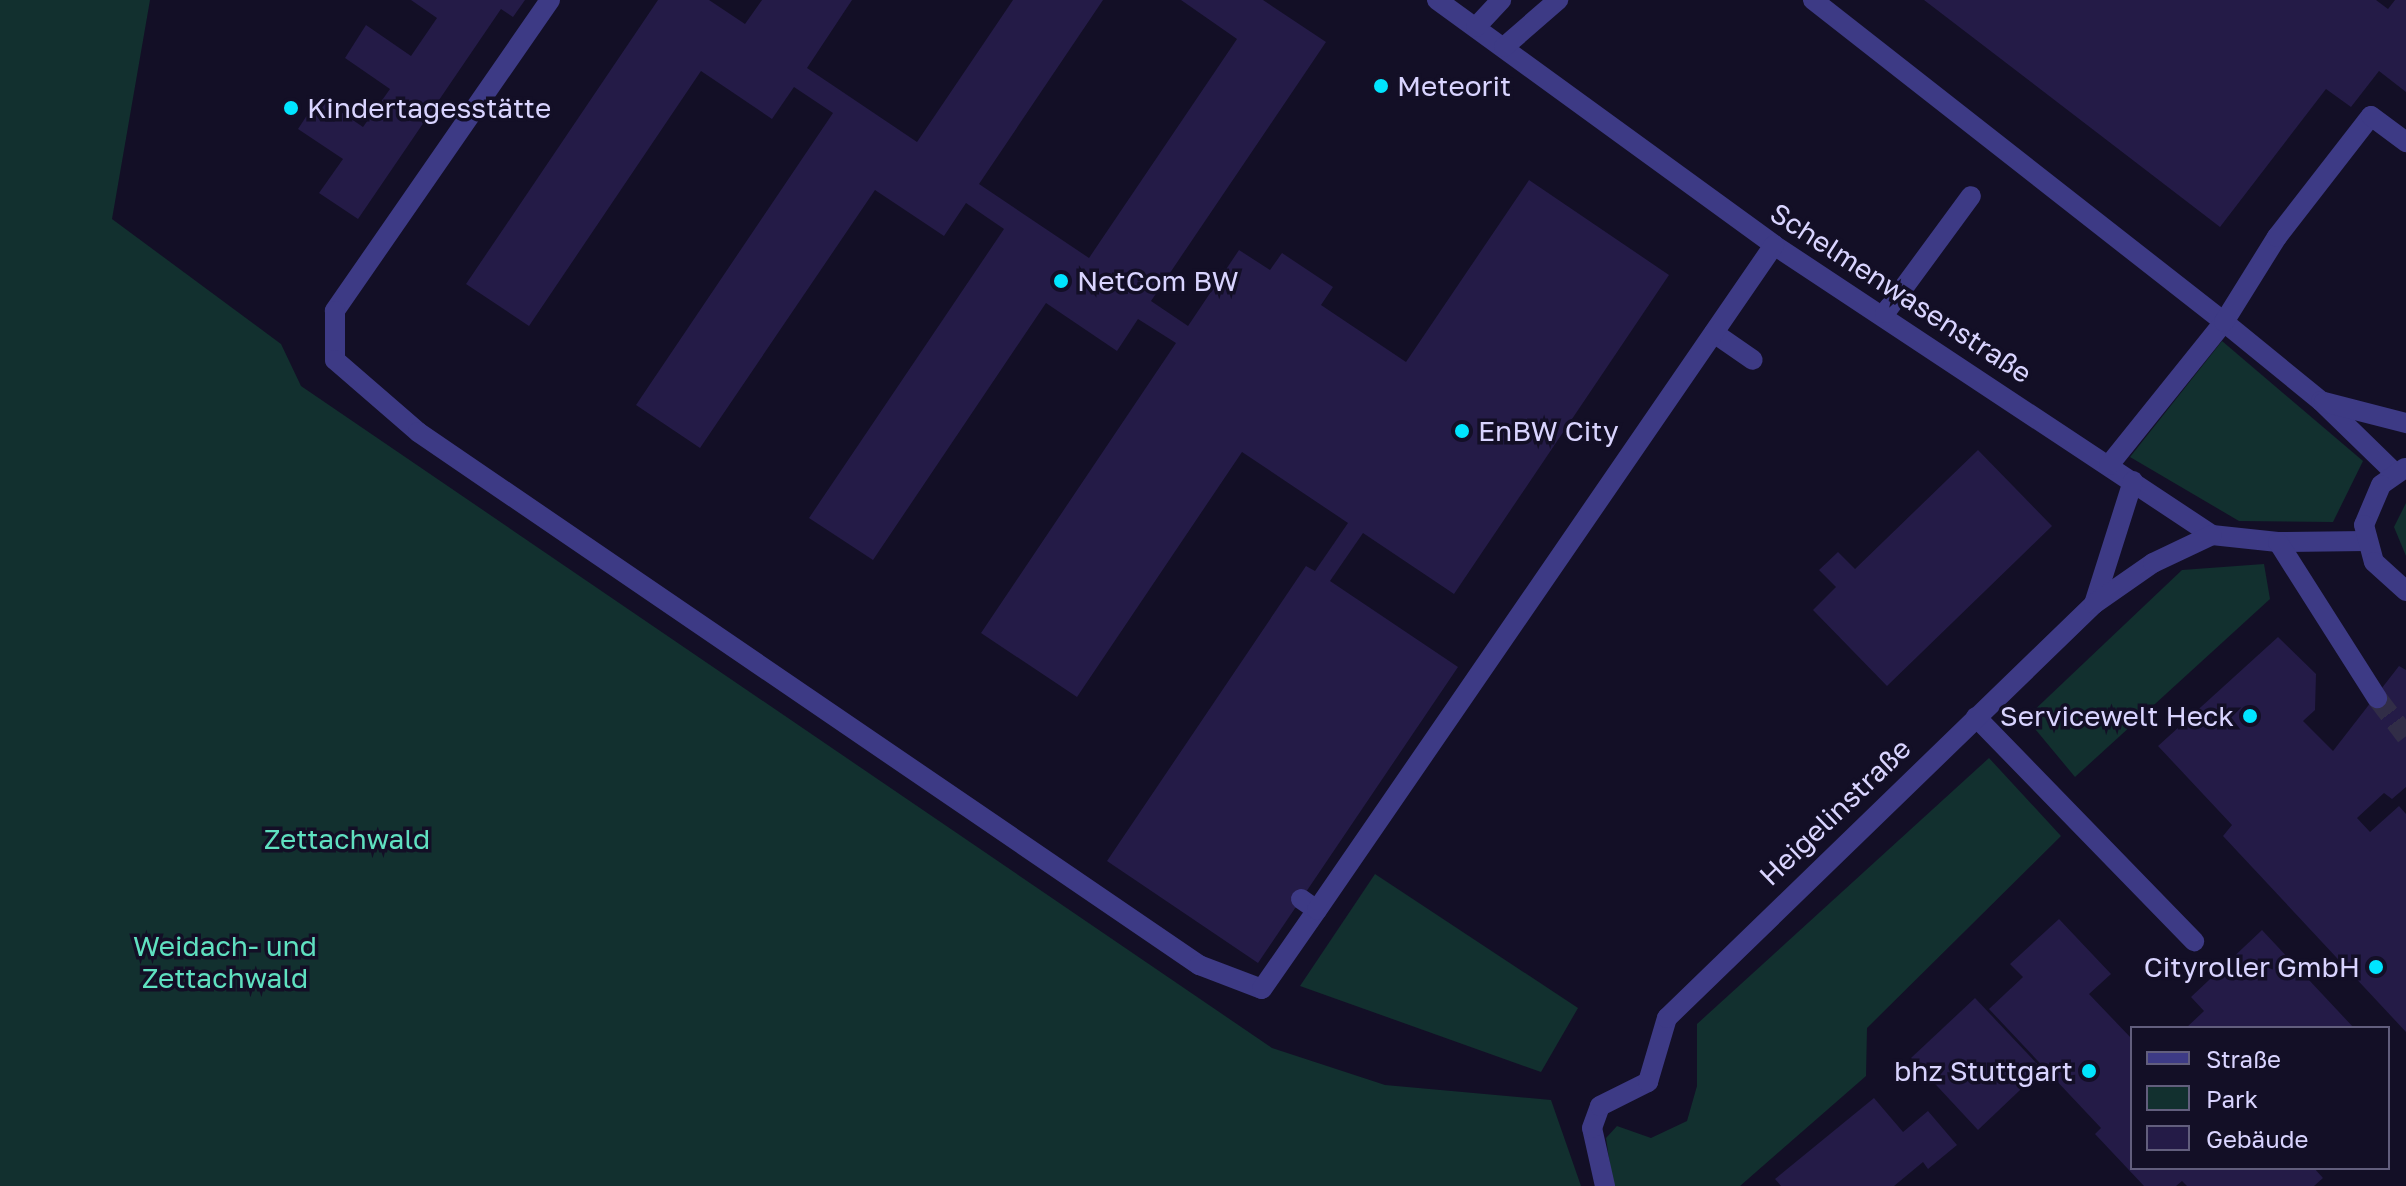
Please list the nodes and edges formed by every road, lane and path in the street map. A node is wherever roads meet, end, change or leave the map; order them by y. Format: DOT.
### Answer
graph roads {
  1 [pos="550,0"];
  2 [pos="1437,0"];
  3 [pos="1501,0"];
  4 [pos="1558,0"];
  5 [pos="1813,0"];
  6 [pos="1476,27"];
  7 [pos="1504,47"];
  8 [pos="2406,142"];
  9 [pos="1971,196"];
  10 [pos="1774,245"];
  11 [pos="1885,313"];
  12 [pos="2224,322"];
  13 [pos="1714,333"];
  14 [pos="1753,360"];
  15 [pos="2321,401"];
  16 [pos="2406,423"];
  17 [pos="2109,465"];
  18 [pos="2400,470"];
  19 [pos="2133,481"];
  20 [pos="2212,535"];
  21 [pos="2366,541"];
  22 [pos="2278,542"];
  23 [pos="2406,591"];
  24 [pos="2094,604"];
  25 [pos="2377,698"];
  26 [pos="1976,717"];
  27 [pos="2194,941"];
  28 [pos="1605,1186"];
  1 -- 13 [label="street"];
  2 -- 6 [label="street, Schelmenwasenstraße"];
  3 -- 6 [label="street"];
  4 -- 7 [label="street"];
  5 -- 12 [label="street"];
  6 -- 7 [label="street, Schelmenwasenstraße"];
  7 -- 10 [label="street, Schelmenwasenstraße"];
  8 -- 12 [label="street"];
  9 -- 11 [label="street"];
  10 -- 11 [label="street, Schelmenwasenstraße"];
  10 -- 13 [label="street"];
  11 -- 17 [label="street, Schelmenwasenstraße"];
  12 -- 15 [label="street"];
  12 -- 17 [label="street"];
  13 -- 14 [label="street"];
  15 -- 16 [label="street"];
  15 -- 18 [label="street"];
  17 -- 19 [label="street, Schelmenwasenstraße"];
  18 -- 21 [label="street"];
  19 -- 20 [label="street, Schelmenwasenstraße"];
  19 -- 24 [label="street, Heigelinstraße"];
  20 -- 22 [label="street, Schelmenwasenstraße"];
  20 -- 24 [label="street, Heigelinstraße"];
  21 -- 22 [label="street, Schelmenwasenstraße"];
  21 -- 23 [label="street"];
  22 -- 25 [label="street"];
  24 -- 26 [label="street, Heigelinstraße"];
  26 -- 27 [label="street"];
  26 -- 28 [label="street, Heigelinstraße"];
}
